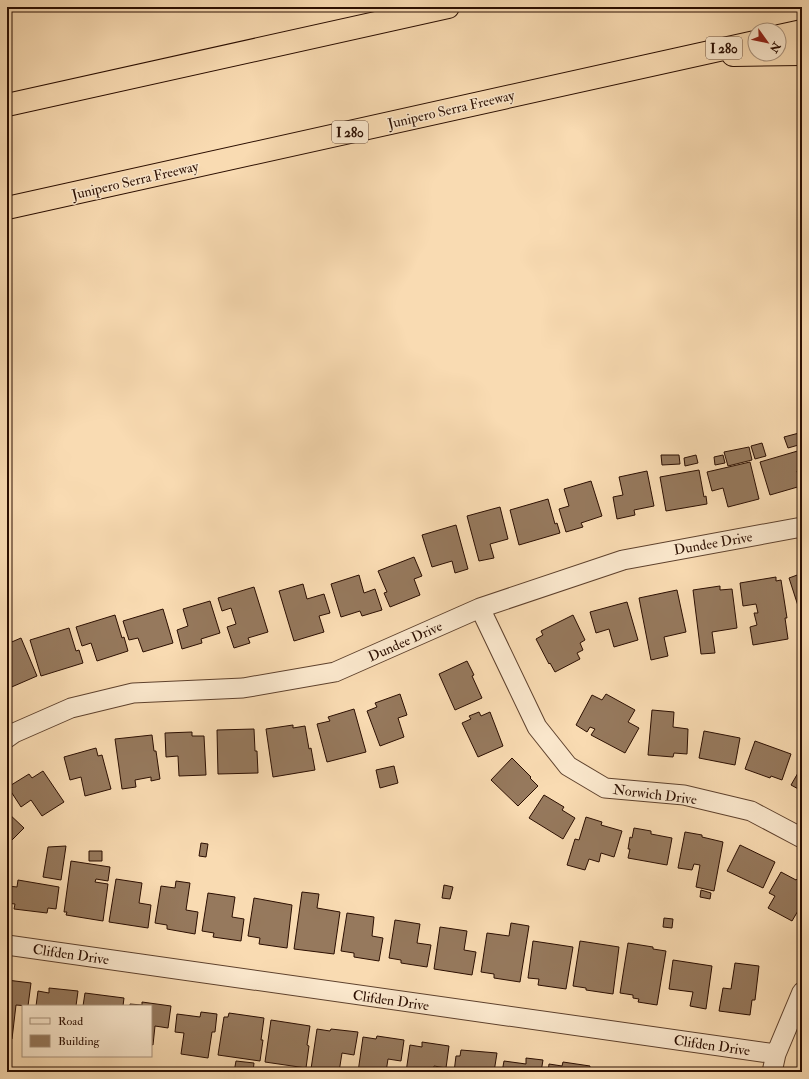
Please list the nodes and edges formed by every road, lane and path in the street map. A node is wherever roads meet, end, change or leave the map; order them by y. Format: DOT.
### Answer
graph roads {
  1 [pos="448,7"];
  2 [pos="802,31"];
  3 [pos="787,34"];
  4 [pos="747,44"];
  5 [pos="802,54"];
  6 [pos="694,55"];
  7 [pos="7,105"];
  8 [pos="7,208"];
  9 [pos="802,527"];
  10 [pos="480,608"];
  11 [pos="7,738"];
  12 [pos="802,838"];
  13 [pos="7,945"];
  14 [pos="802,992"];
  15 [pos="774,1063"];
  1 -- 7 [label="highway"];
  2 -- 3 [label="highway"];
  4 -- 6 [label="highway, Junipero Serra Freeway / I 280"];
  5 -- 6 [label="highway"];
  6 -- 8 [label="highway, Junipero Serra Freeway / I 280"];
  9 -- 10 [label="street, Dundee Drive"];
  10 -- 11 [label="street, Dundee Drive"];
  10 -- 12 [label="street, Norwich Drive"];
  13 -- 15 [label="street, Clifden Drive"];
  14 -- 15 [label="street"];
}
